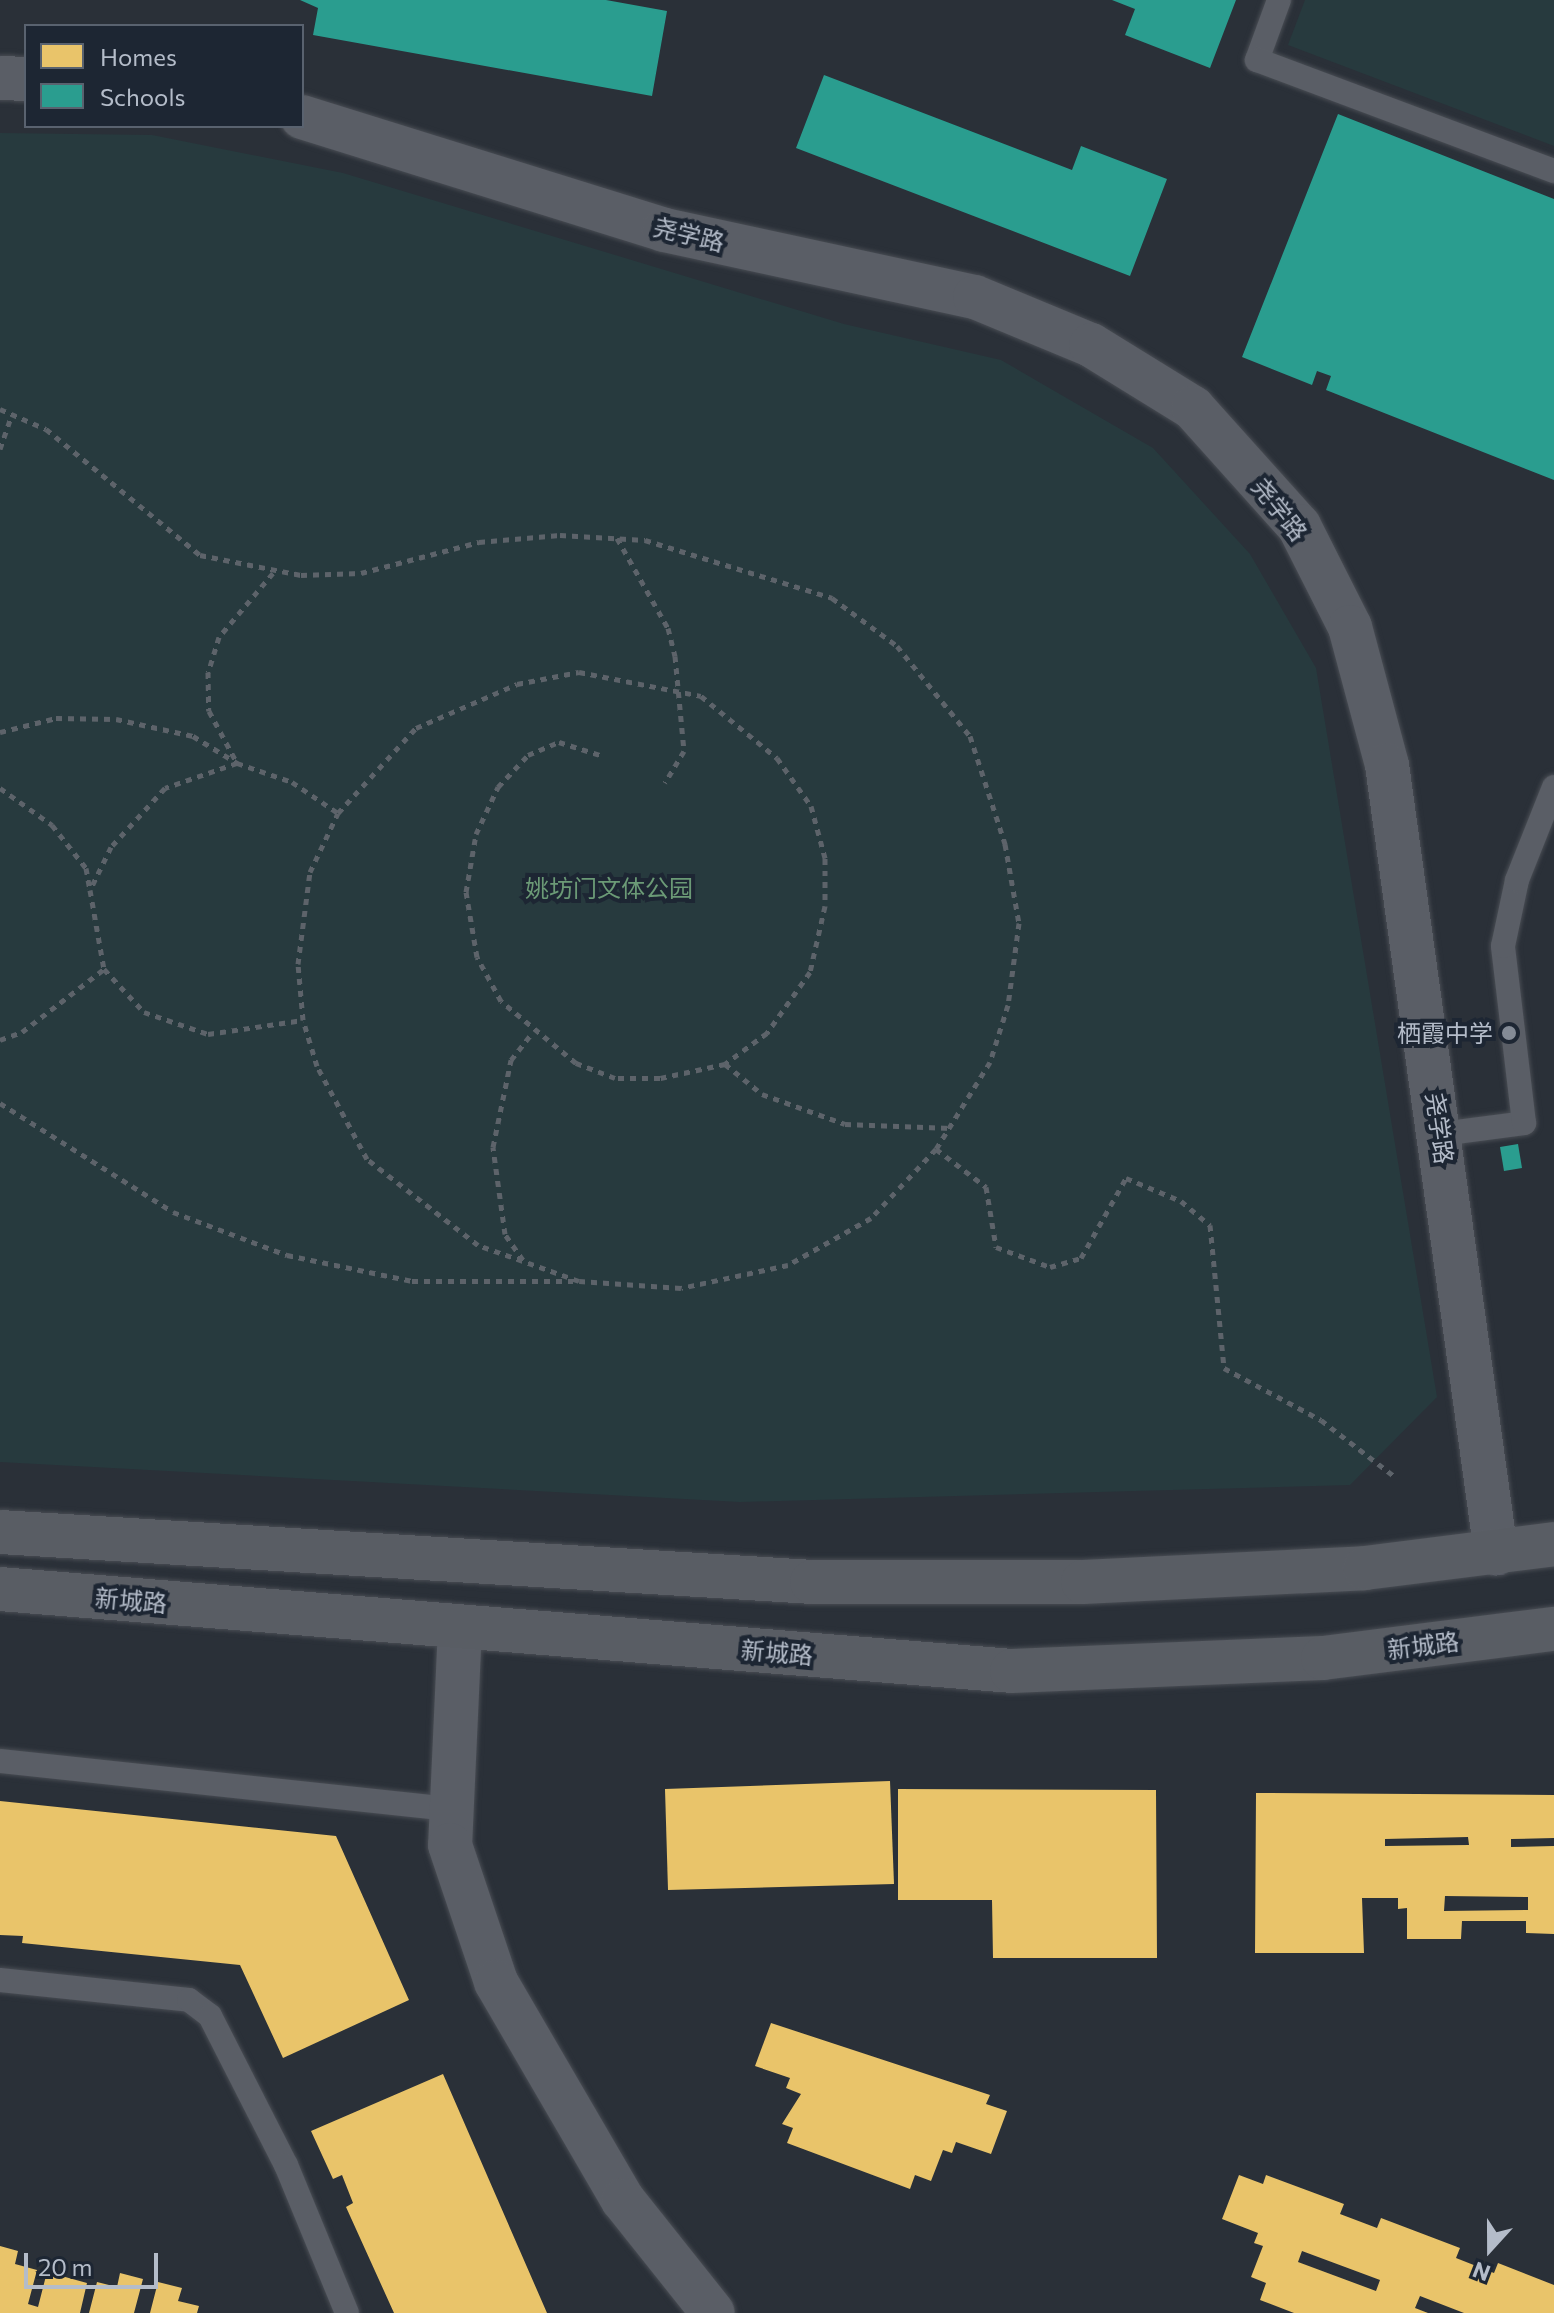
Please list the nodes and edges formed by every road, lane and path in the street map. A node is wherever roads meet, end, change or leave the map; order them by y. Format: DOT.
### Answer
graph roads {
  1 [pos="1279,0"];
  2 [pos="0,78"];
  3 [pos="24,79"];
  4 [pos="304,118"];
  5 [pos="1554,171"];
  6 [pos="0,409"];
  7 [pos="12,415"];
  8 [pos="3,431"];
  9 [pos="0,449"];
  10 [pos="616,537"];
  11 [pos="273,573"];
  12 [pos="678,689"];
  13 [pos="0,732"];
  14 [pos="603,756"];
  15 [pos="237,763"];
  16 [pos="665,783"];
  17 [pos="1554,787"];
  18 [pos="0,788"];
  19 [pos="338,813"];
  20 [pos="90,890"];
  21 [pos="104,969"];
  22 [pos="303,1020"];
  23 [pos="532,1033"];
  24 [pos="0,1040"];
  25 [pos="725,1064"];
  26 [pos="0,1103"];
  27 [pos="952,1128"];
  28 [pos="1441,1134"];
  29 [pos="936,1149"];
  30 [pos="524,1261"];
  31 [pos="579,1281"];
  32 [pos="1394,1476"];
  33 [pos="0,1532"];
  34 [pos="1554,1544"];
  35 [pos="1496,1553"];
  36 [pos="0,1589"];
  37 [pos="460,1627"];
  38 [pos="1554,1629"];
  39 [pos="0,1761"];
  40 [pos="451,1809"];
  41 [pos="0,1980"];
  42 [pos="347,2313"];
  43 [pos="713,2313"];
  1 -- 5 [label="lane"];
  2 -- 3 [label="street"];
  4 -- 28 [label="street, 尧学路"];
  6 -- 7 [label="path"];
  7 -- 8 [label="path"];
  7 -- 11 [label="path"];
  8 -- 9 [label="path"];
  10 -- 11 [label="path"];
  10 -- 12 [label="path"];
  10 -- 27 [label="path"];
  11 -- 15 [label="path"];
  12 -- 16 [label="path"];
  12 -- 19 [label="path"];
  12 -- 25 [label="path"];
  13 -- 15 [label="path"];
  14 -- 23 [label="path"];
  15 -- 19 [label="path"];
  15 -- 20 [label="path"];
  17 -- 28 [label="lane"];
  18 -- 20 [label="path"];
  19 -- 22 [label="path"];
  20 -- 21 [label="path"];
  21 -- 22 [label="path"];
  21 -- 24 [label="path"];
  22 -- 30 [label="path"];
  23 -- 25 [label="path"];
  23 -- 30 [label="path"];
  25 -- 27 [label="path"];
  26 -- 31 [label="path"];
  27 -- 29 [label="path"];
  28 -- 35 [label="street, 尧学路"];
  29 -- 31 [label="path"];
  29 -- 32 [label="path"];
  30 -- 31 [label="path"];
  33 -- 35 [label="main road"];
  34 -- 35 [label="main road"];
  36 -- 37 [label="main road, 新城路"];
  37 -- 38 [label="main road, 新城路"];
  37 -- 40 [label="street"];
  39 -- 40 [label="lane"];
  40 -- 43 [label="street"];
  41 -- 42 [label="lane"];
}
